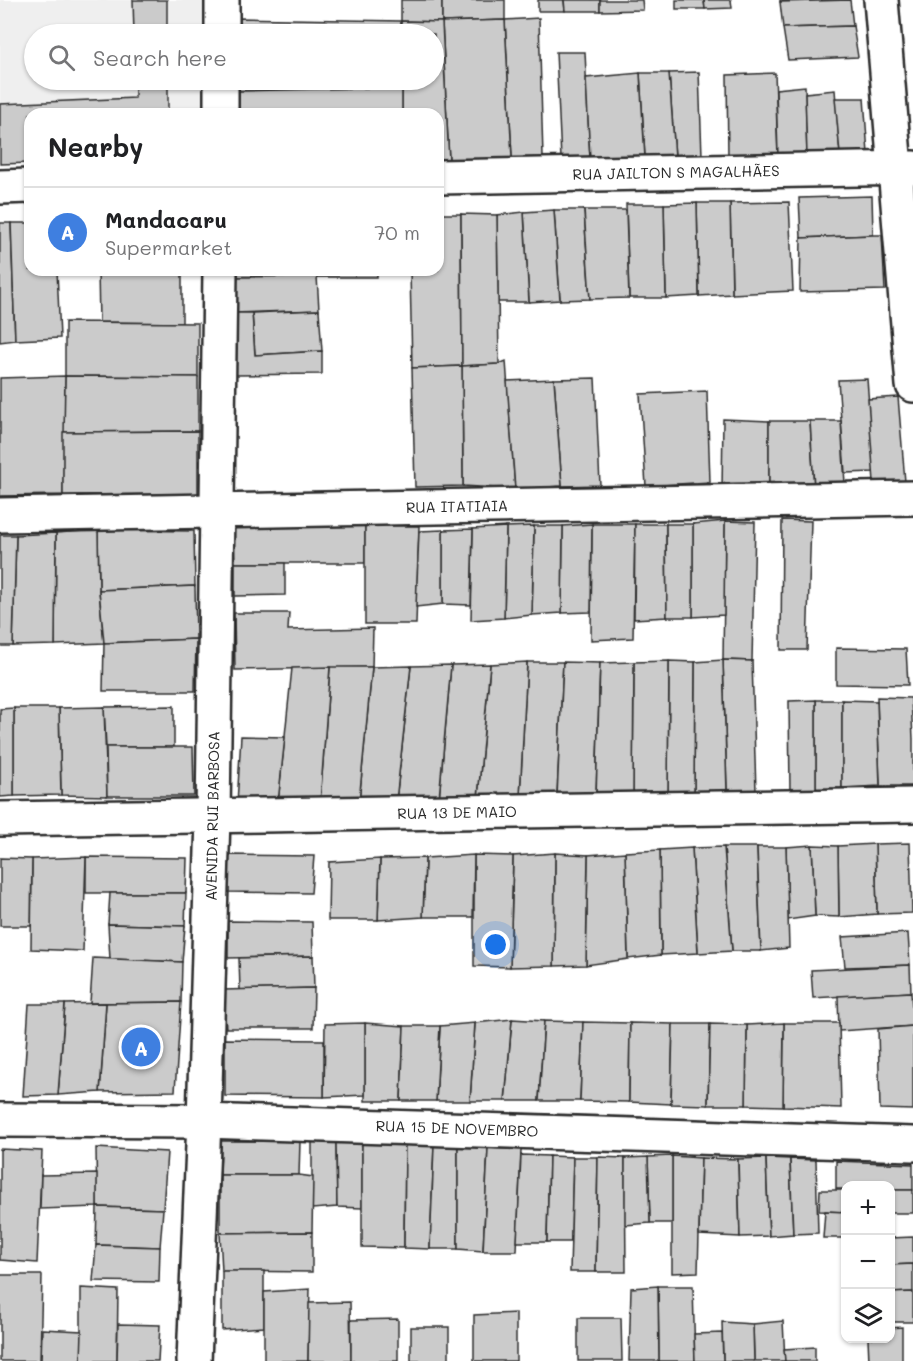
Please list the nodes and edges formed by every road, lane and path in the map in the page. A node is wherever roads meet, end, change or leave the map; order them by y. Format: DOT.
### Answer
graph roads {
  1 [pos="222,0"];
  2 [pos="881,0"];
  3 [pos="222,24"];
  4 [pos="221,90"];
  5 [pos="221,108"];
  6 [pos="904,169"];
  7 [pos="444,177"];
  8 [pos="24,186"];
  9 [pos="0,187"];
  10 [pos="220,276"];
  11 [pos="913,385"];
  12 [pos="913,498"];
  13 [pos="217,512"];
  14 [pos="0,515"];
  15 [pos="913,805"];
  16 [pos="213,817"];
  17 [pos="0,819"];
  18 [pos="0,1120"];
  19 [pos="204,1121"];
  20 [pos="913,1144"];
  21 [pos="194,1361"];
  1 -- 3 [label="street"];
  2 -- 6 [label="street"];
  4 -- 5 [label="street"];
  6 -- 7 [label="street, RUA JAILTON S MAGALHÃES"];
  6 -- 11 [label="street"];
  8 -- 9 [label="street"];
  10 -- 13 [label="street, AVENIDA RUI BARBOSA"];
  12 -- 13 [label="street, RUA ITATIAIA"];
  13 -- 14 [label="street, RUA ITATIAIA"];
  13 -- 16 [label="street, AVENIDA RUI BARBOSA"];
  15 -- 16 [label="street, RUA 13 DE MAIO"];
  16 -- 17 [label="street, RUA 13 DE MAIO"];
  16 -- 19 [label="street, AVENIDA RUI BARBOSA"];
  18 -- 19 [label="street, RUA 15 DE NOVEMBRO"];
  19 -- 20 [label="street, RUA 15 DE NOVEMBRO"];
  19 -- 21 [label="street, AVENIDA RUI BARBOSA"];
}
